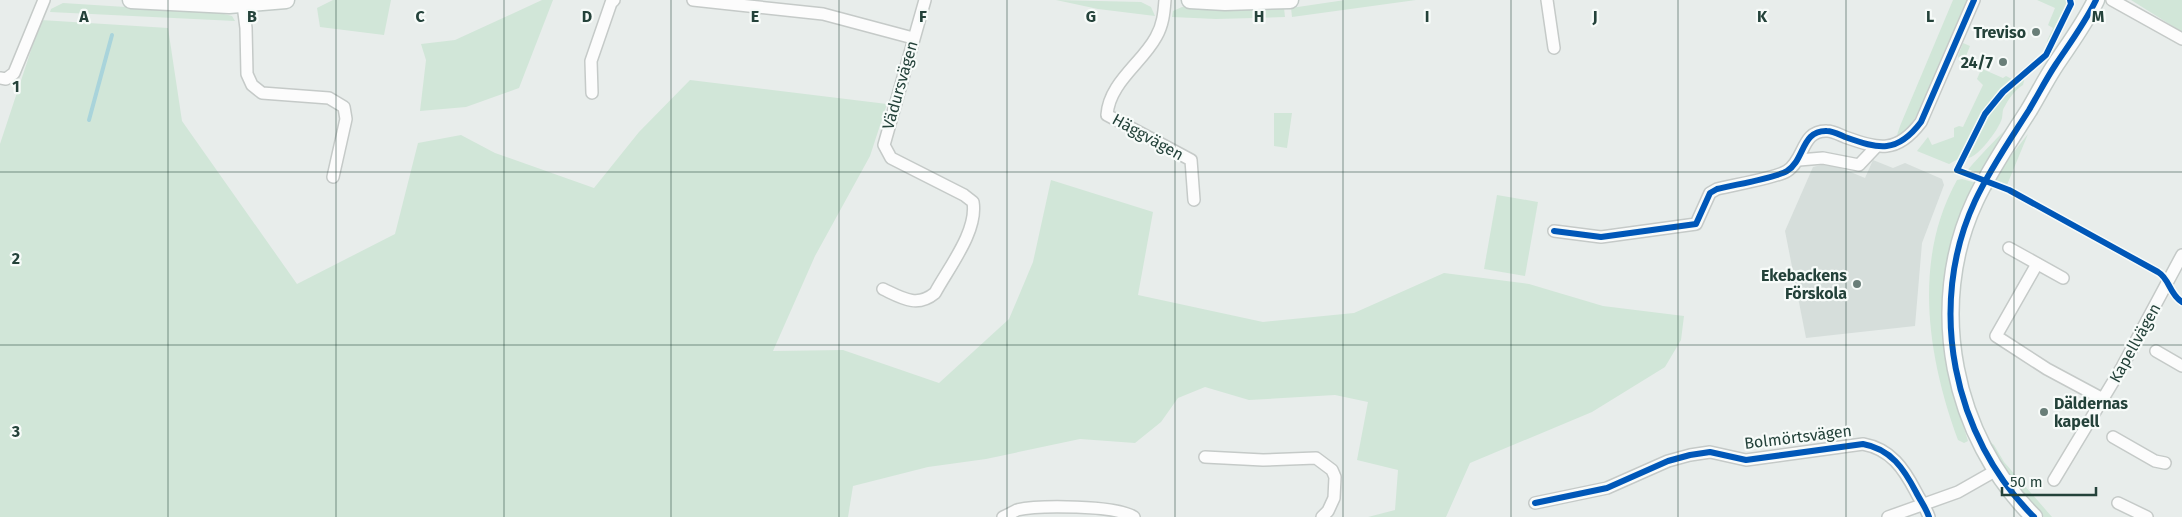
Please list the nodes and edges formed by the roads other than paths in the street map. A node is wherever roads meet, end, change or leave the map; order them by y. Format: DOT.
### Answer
graph roads {
  1 [pos="44,0"];
  2 [pos="131,0"];
  3 [pos="286,0"];
  4 [pos="614,0"];
  5 [pos="693,0"];
  6 [pos="925,0"];
  7 [pos="1165,0"];
  8 [pos="1190,0"];
  9 [pos="1290,0"];
  10 [pos="1547,0"];
  11 [pos="1974,0"];
  12 [pos="2096,0"];
  13 [pos="2112,0"];
  14 [pos="243,5"];
  15 [pos="914,38"];
  16 [pos="2182,39"];
  17 [pos="1554,48"];
  18 [pos="0,78"];
  19 [pos="592,93"];
  20 [pos="1875,148"];
  21 [pos="1798,160"];
  22 [pos="333,177"];
  23 [pos="1194,200"];
  24 [pos="1554,231"];
  25 [pos="2010,248"];
  26 [pos="2182,255"];
  27 [pos="2037,264"];
  28 [pos="2063,278"];
  29 [pos="884,289"];
  30 [pos="2156,352"];
  31 [pos="2182,366"];
  32 [pos="2103,399"];
  33 [pos="2113,437"];
  34 [pos="1205,458"];
  35 [pos="2165,463"];
  36 [pos="1995,471"];
  37 [pos="2054,480"];
  38 [pos="2118,502"];
  39 [pos="1535,503"];
  40 [pos="1923,505"];
  41 [pos="1003,517"];
  42 [pos="1134,517"];
  43 [pos="1322,517"];
  44 [pos="1888,517"];
  45 [pos="1929,517"];
  46 [pos="2034,517"];
  47 [pos="2147,517"];
  1 -- 18 [label="street"];
  2 -- 14 [label="street"];
  3 -- 14 [label="street"];
  4 -- 19 [label="street"];
  5 -- 15 [label="street"];
  6 -- 15 [label="street, Vädursvägen"];
  7 -- 23 [label="street, Häggvägen"];
  8 -- 9 [label="street"];
  10 -- 17 [label="street"];
  11 -- 20 [label="street"];
  12 -- 36 [label="street"];
  13 -- 16 [label="street"];
  14 -- 22 [label="street"];
  15 -- 29 [label="street, Vädursvägen"];
  20 -- 21 [label="street"];
  20 -- 21 [label="street"];
  21 -- 24 [label="street"];
  25 -- 27 [label="street"];
  26 -- 32 [label="street, Kapellvägen"];
  27 -- 28 [label="street"];
  27 -- 32 [label="street"];
  30 -- 31 [label="street"];
  32 -- 37 [label="street, Kapellvägen"];
  33 -- 35 [label="street"];
  34 -- 43 [label="street"];
  36 -- 40 [label="street"];
  36 -- 46 [label="street"];
  38 -- 47 [label="street"];
  39 -- 40 [label="street, Bolmörtsvägen"];
  40 -- 44 [label="street"];
  40 -- 45 [label="street, Bolmörtsvägen"];
  41 -- 42 [label="street"];
}
